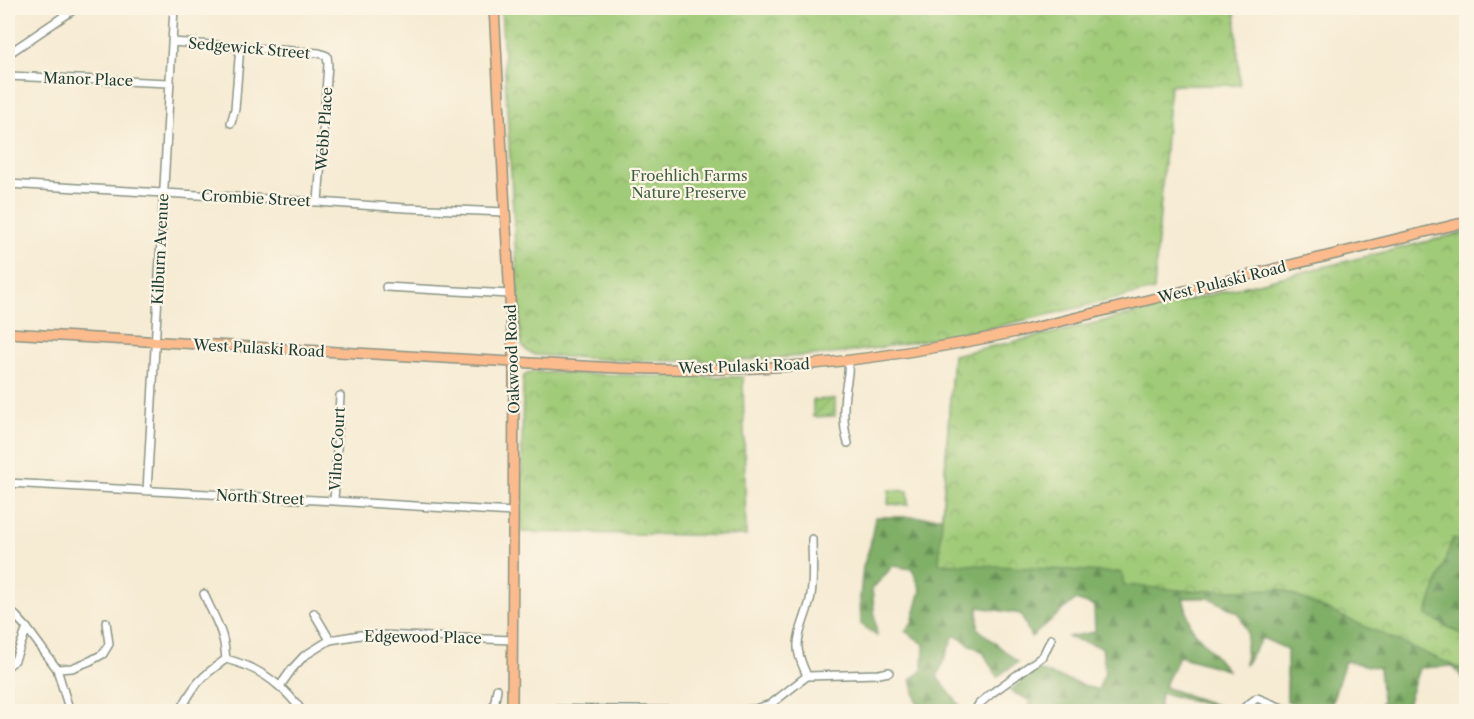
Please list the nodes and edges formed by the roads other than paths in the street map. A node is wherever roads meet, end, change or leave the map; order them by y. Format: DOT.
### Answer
graph roads {
  1 [pos="76,8"];
  2 [pos="174,8"];
  3 [pos="494,8"];
  4 [pos="172,42"];
  5 [pos="240,46"];
  6 [pos="8,54"];
  7 [pos="327,56"];
  8 [pos="8,76"];
  9 [pos="169,82"];
  10 [pos="231,123"];
  11 [pos="8,184"];
  12 [pos="164,193"];
  13 [pos="318,202"];
  14 [pos="505,212"];
  15 [pos="1467,222"];
  16 [pos="386,287"];
  17 [pos="509,294"];
  18 [pos="8,333"];
  19 [pos="155,342"];
  20 [pos="849,360"];
  21 [pos="513,363"];
  22 [pos="340,396"];
  23 [pos="848,443"];
  24 [pos="8,483"];
  25 [pos="147,491"];
  26 [pos="334,501"];
  27 [pos="513,512"];
  28 [pos="812,539"];
  29 [pos="204,594"];
  30 [pos="8,610"];
  31 [pos="314,613"];
  32 [pos="106,622"];
  33 [pos="27,628"];
  34 [pos="1051,639"];
  35 [pos="330,640"];
  36 [pos="513,640"];
  37 [pos="226,659"];
  38 [pos="8,666"];
  39 [pos="57,669"];
  40 [pos="889,672"];
  41 [pos="807,676"];
  42 [pos="280,686"];
  43 [pos="497,689"];
  44 [pos="512,710"];
  45 [pos="644,710"];
  46 [pos="70,711"];
  47 [pos="180,711"];
  48 [pos="303,711"];
  49 [pos="493,711"];
  50 [pos="974,711"];
  51 [pos="1245,711"];
  52 [pos="1292,711"];
  1 -- 6 [label="street"];
  2 -- 4 [label="street, Kilburn Avenue"];
  3 -- 14 [label="main road, Oakwood Road"];
  4 -- 5 [label="street, Sedgewick Street"];
  4 -- 9 [label="street, Kilburn Avenue"];
  5 -- 7 [label="street, Sedgewick Street"];
  5 -- 10 [label="street"];
  7 -- 13 [label="street, Webb Place"];
  8 -- 9 [label="street, Manor Place"];
  9 -- 12 [label="street, Kilburn Avenue"];
  11 -- 12 [label="street, Crombie Street"];
  12 -- 13 [label="street, Crombie Street"];
  12 -- 19 [label="street, Kilburn Avenue"];
  13 -- 14 [label="street, Crombie Street"];
  14 -- 17 [label="main road, Oakwood Road"];
  15 -- 20 [label="main road, West Pulaski Road"];
  16 -- 17 [label="street"];
  17 -- 21 [label="main road, Oakwood Road"];
  18 -- 19 [label="main road, West Pulaski Road"];
  19 -- 21 [label="main road, West Pulaski Road"];
  19 -- 25 [label="street, Kilburn Avenue"];
  20 -- 21 [label="main road, West Pulaski Road"];
  20 -- 23 [label="street"];
  21 -- 27 [label="main road, Oakwood Road"];
  22 -- 26 [label="street, Vilno Court"];
  24 -- 25 [label="street, North Street"];
  25 -- 26 [label="street, North Street"];
  26 -- 27 [label="street, North Street"];
  27 -- 36 [label="main road, Oakwood Road"];
  28 -- 41 [label="street"];
  29 -- 37 [label="street"];
  30 -- 33 [label="street"];
  31 -- 35 [label="street"];
  32 -- 39 [label="street"];
  33 -- 38 [label="street"];
  33 -- 39 [label="street"];
  34 -- 50 [label="street"];
  35 -- 36 [label="street, Edgewood Place"];
  35 -- 42 [label="street, Edgewood Place"];
  36 -- 44 [label="main road, Oakwood Road"];
  37 -- 42 [label="street"];
  37 -- 47 [label="street"];
  39 -- 46 [label="street"];
  40 -- 41 [label="street"];
  41 -- 45 [label="street"];
  42 -- 48 [label="street"];
  43 -- 49 [label="street"];
  44 -- 45 [label="street"];
  51 -- 52 [label="street"];
}
